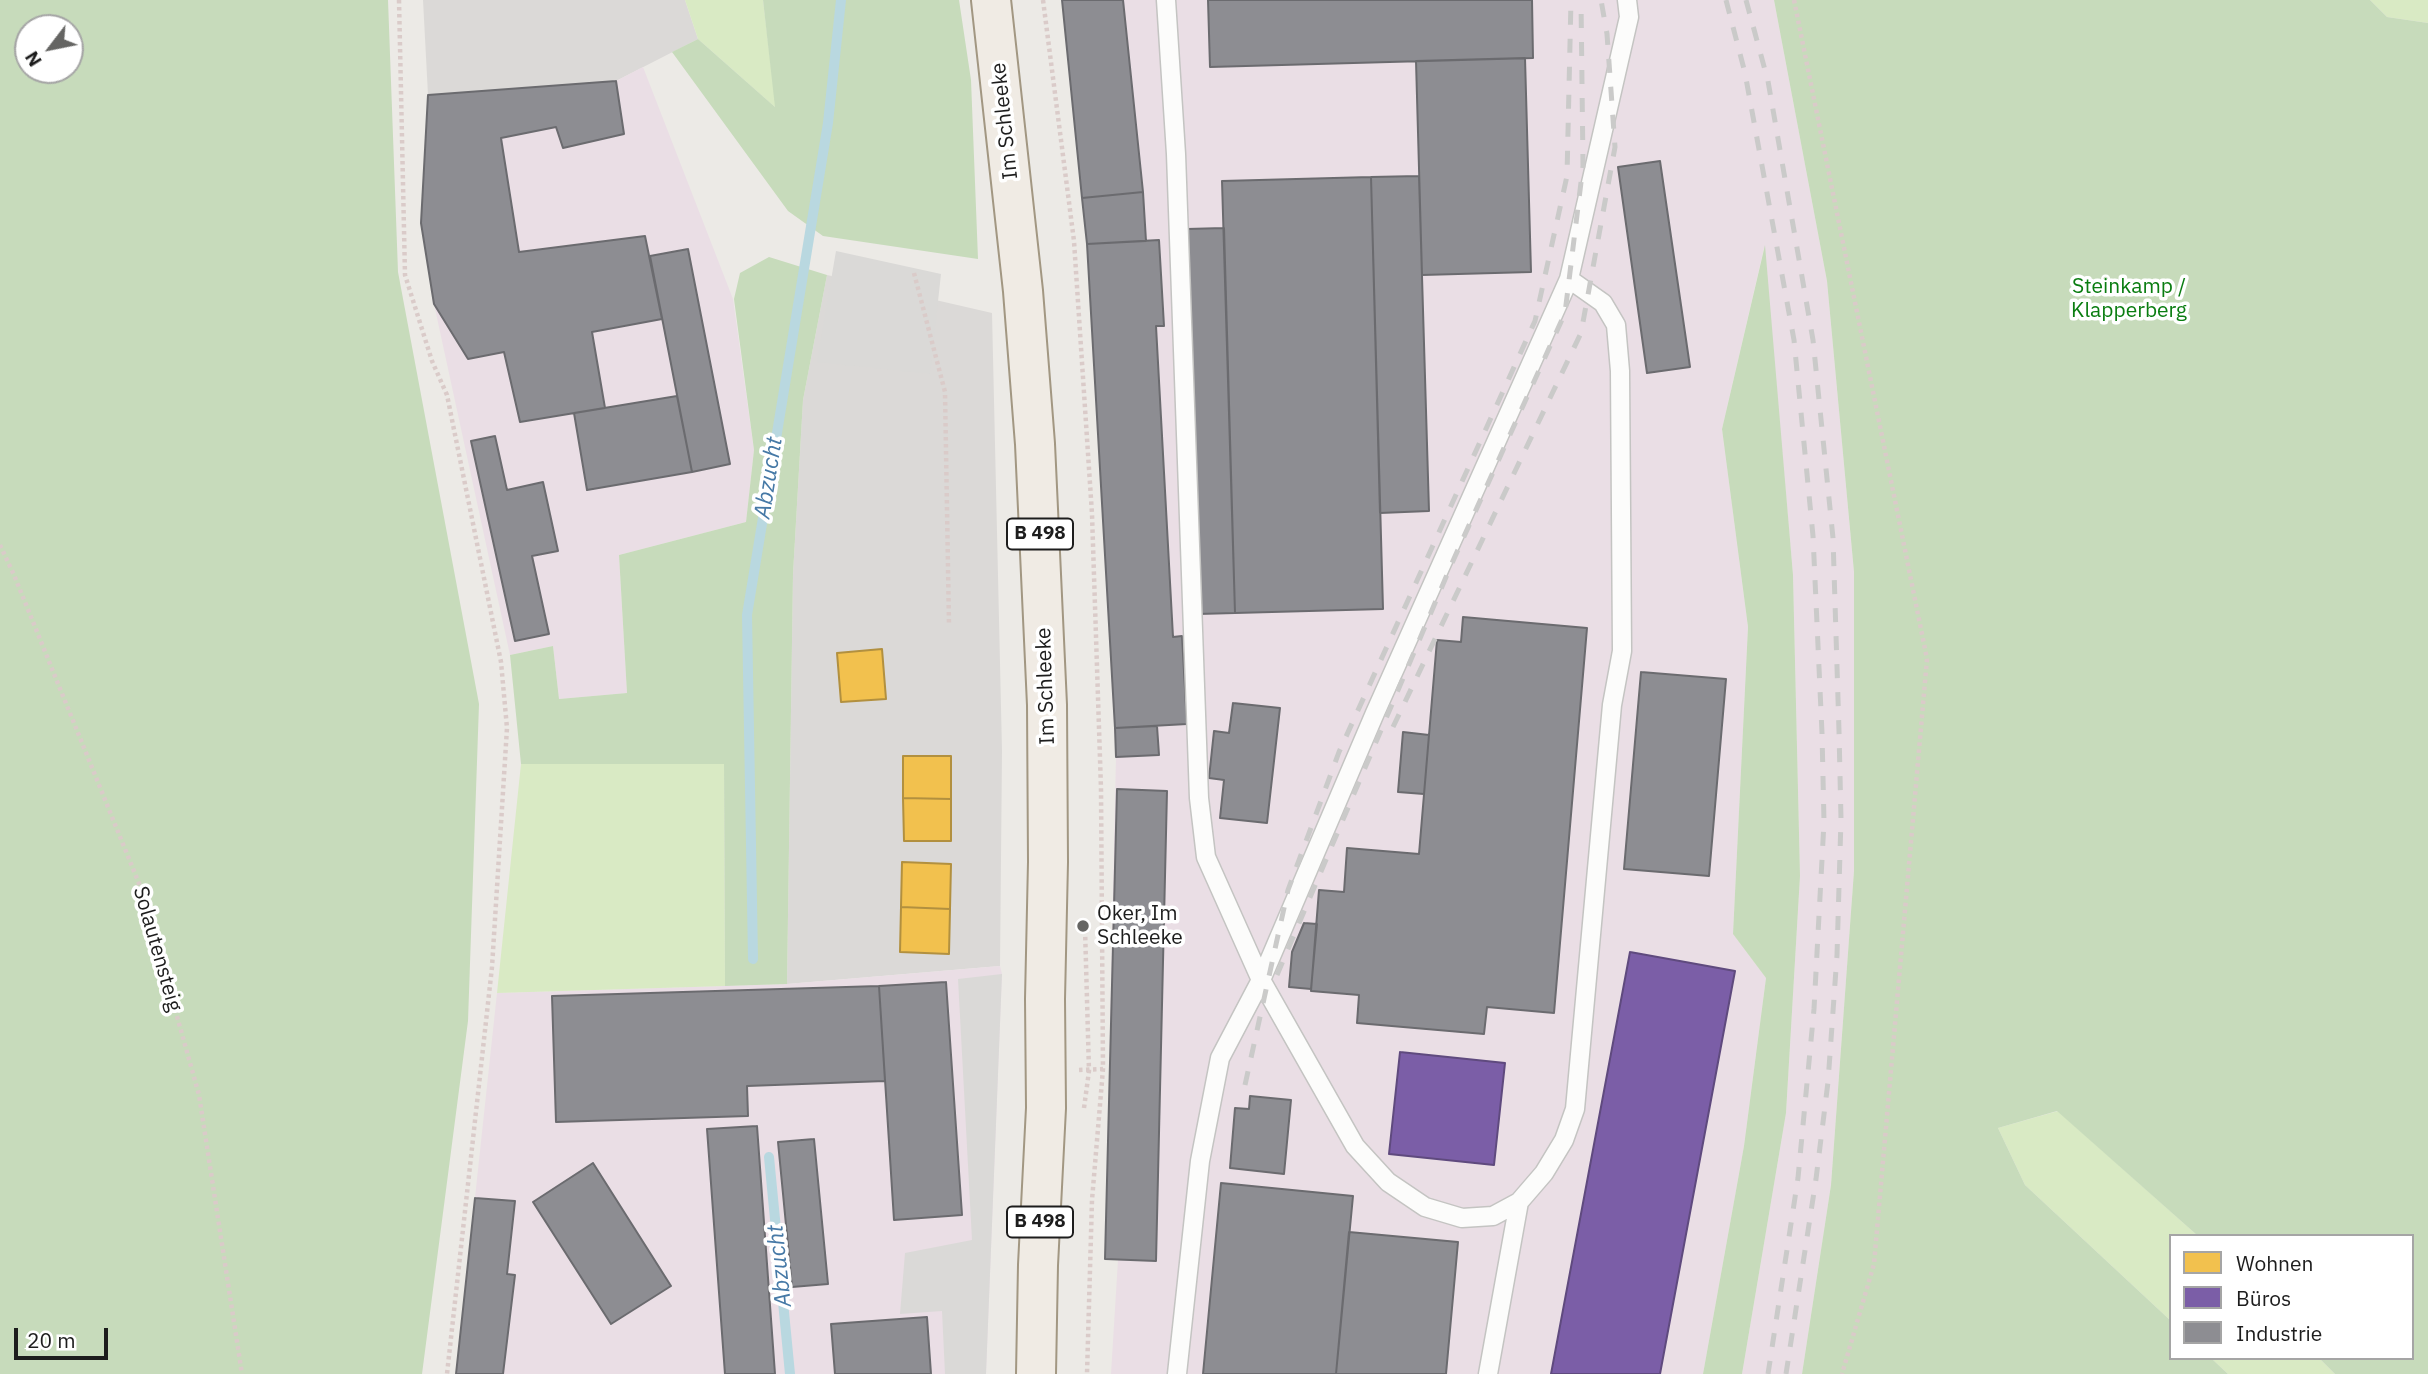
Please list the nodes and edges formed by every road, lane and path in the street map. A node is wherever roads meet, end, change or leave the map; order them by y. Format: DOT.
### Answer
graph roads {
  1 [pos="400,0"];
  2 [pos="992,0"];
  3 [pos="1043,0"];
  4 [pos="1166,0"];
  5 [pos="1627,0"];
  6 [pos="1794,0"];
  7 [pos="914,273"];
  8 [pos="1569,279"];
  9 [pos="0,545"];
  10 [pos="949,625"];
  11 [pos="1261,980"];
  12 [pos="1520,1202"];
  13 [pos="242,1374"];
  14 [pos="447,1374"];
  15 [pos="1036,1374"];
  16 [pos="1087,1374"];
  17 [pos="1177,1374"];
  18 [pos="1488,1374"];
  19 [pos="1842,1374"];
  1 -- 14 [label="path"];
  2 -- 15 [label="main road, Im Schleeke / B 498"];
  3 -- 16 [label="path"];
  4 -- 11 [label="lane"];
  5 -- 8 [label="lane"];
  6 -- 19 [label="path"];
  7 -- 10 [label="path"];
  8 -- 11 [label="lane"];
  8 -- 12 [label="lane"];
  9 -- 13 [label="path, Solautensteig"];
  11 -- 12 [label="lane"];
  11 -- 17 [label="lane"];
  12 -- 18 [label="lane"];
}
